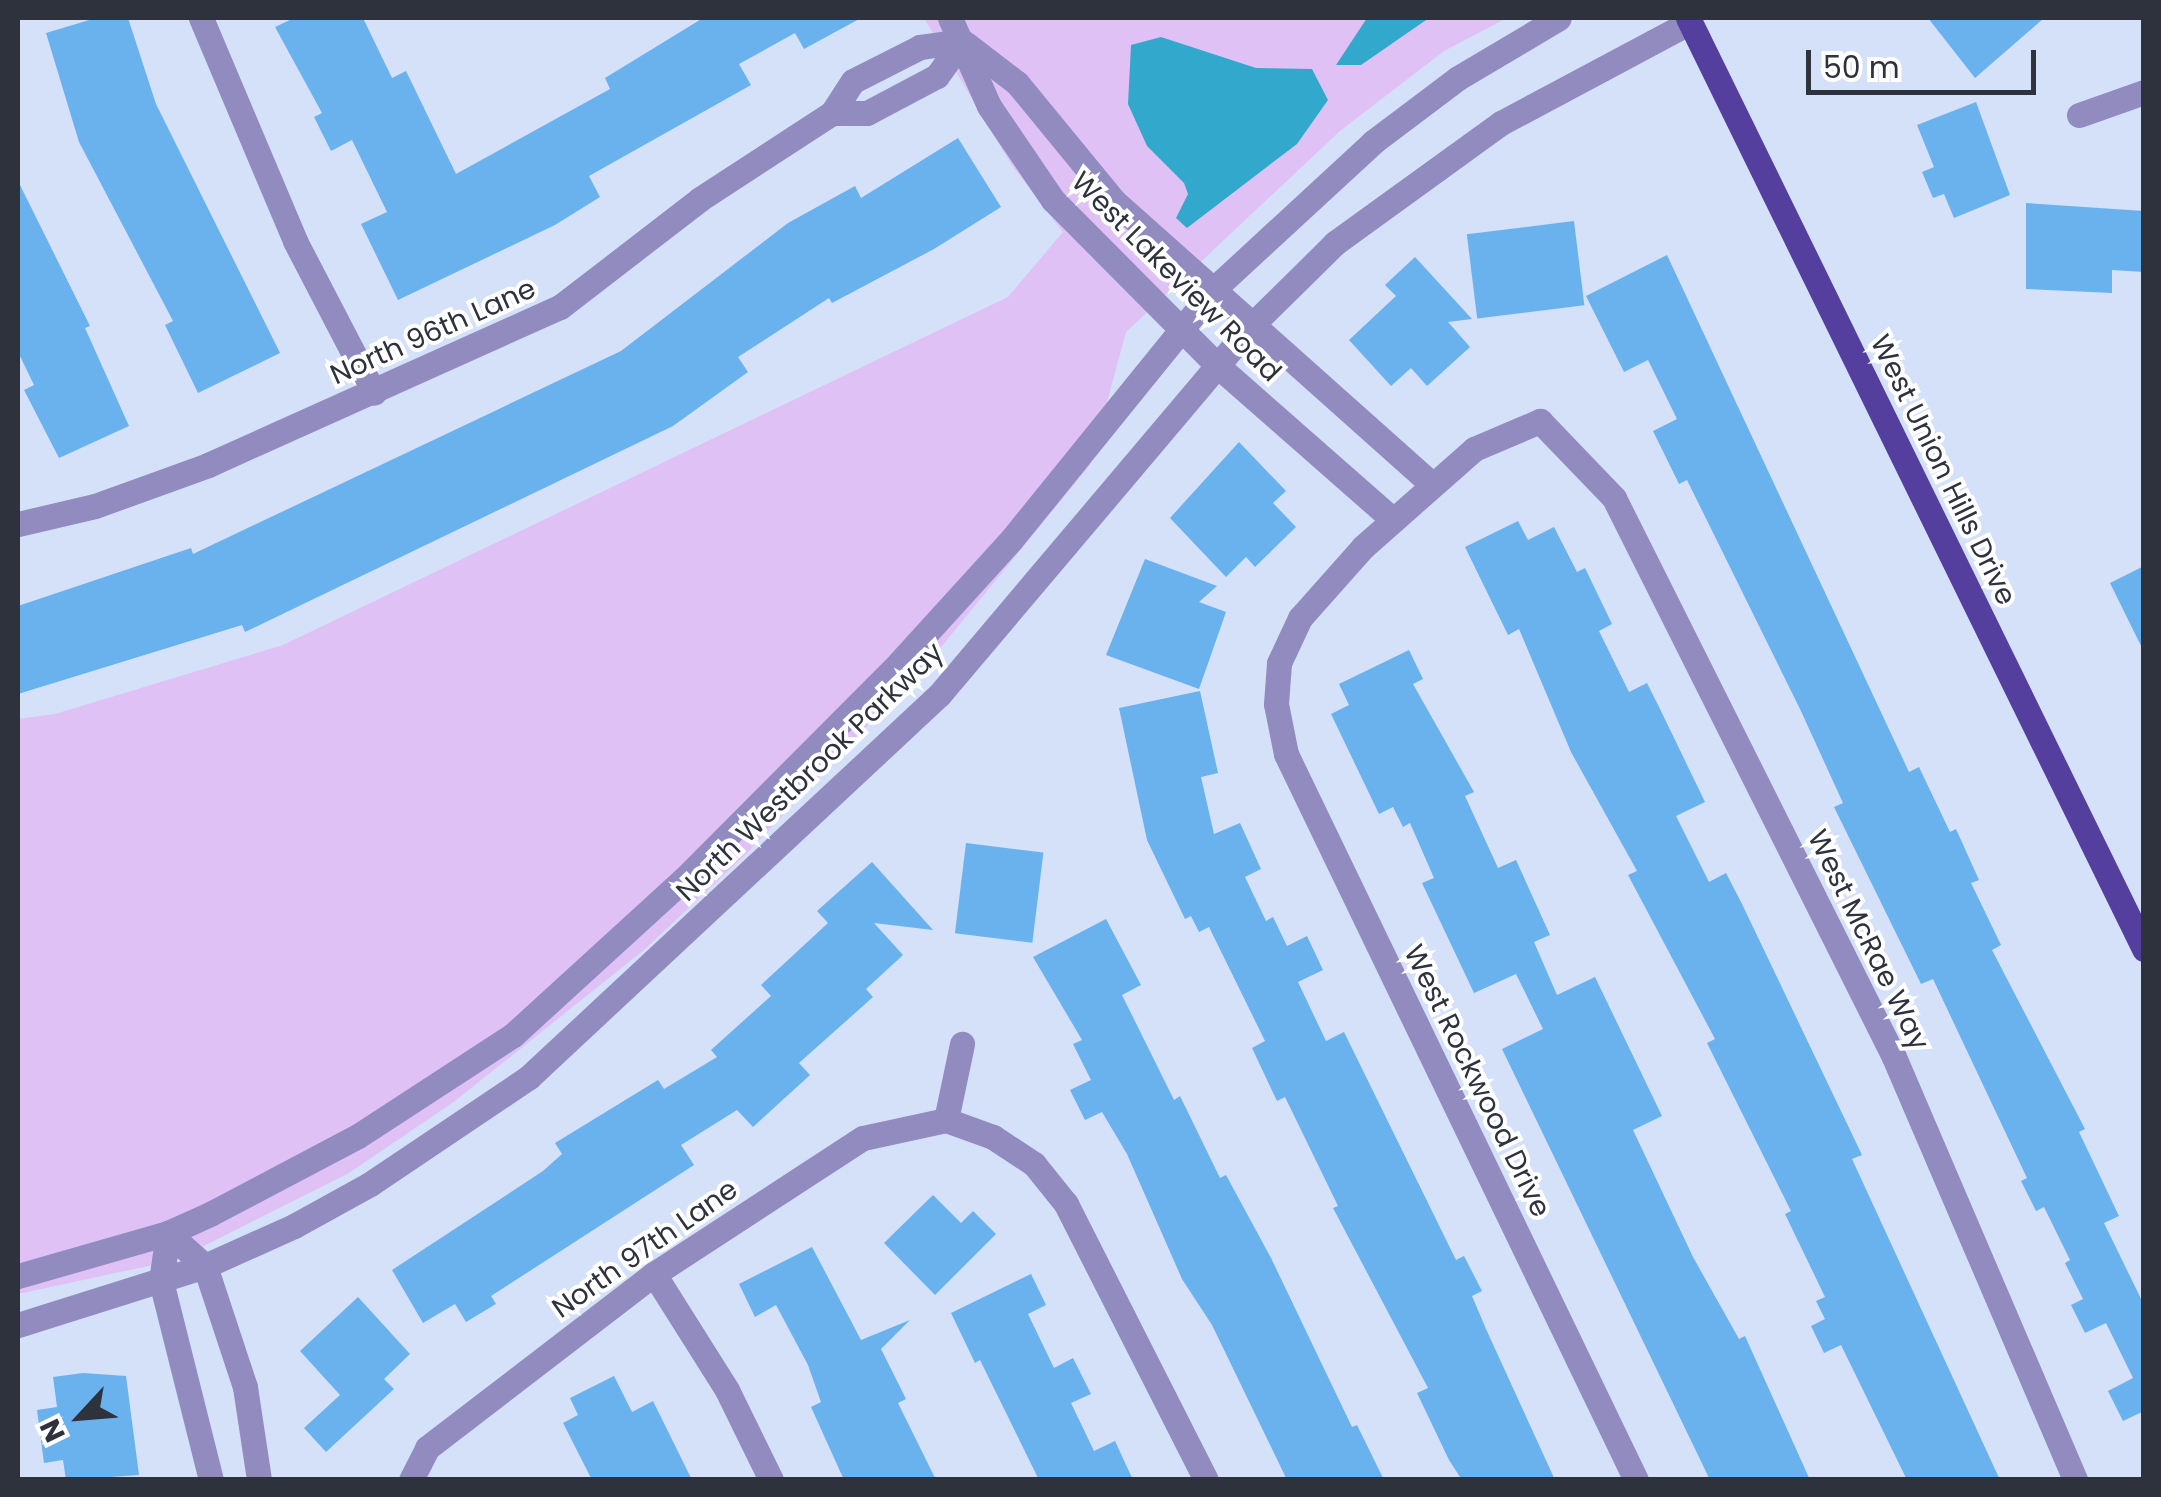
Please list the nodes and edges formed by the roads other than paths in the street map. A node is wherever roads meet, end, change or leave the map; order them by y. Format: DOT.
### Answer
graph roads {
  1 [pos="201,18"];
  2 [pos="1559,18"];
  3 [pos="1689,20"];
  4 [pos="956,29"];
  5 [pos="2144,92"];
  6 [pos="2079,116"];
  7 [pos="1215,288"];
  8 [pos="1253,324"];
  9 [pos="1180,326"];
  10 [pos="1218,367"];
  11 [pos="374,393"];
  12 [pos="1433,485"];
  13 [pos="1392,520"];
  14 [pos="18,524"];
  15 [pos="2144,949"];
  16 [pos="962,1044"];
  17 [pos="946,1120"];
  18 [pos="168,1233"];
  19 [pos="205,1266"];
  20 [pos="654,1274"];
  21 [pos="18,1276"];
  22 [pos="161,1281"];
  23 [pos="18,1324"];
  24 [pos="212,1480"];
  25 [pos="259,1480"];
  26 [pos="411,1480"];
  27 [pos="771,1480"];
  28 [pos="1206,1480"];
  29 [pos="1636,1480"];
  30 [pos="2074,1480"];
  1 -- 11 [label="street"];
  2 -- 7 [label="street, North Westbrook Parkway"];
  3 -- 8 [label="street, North Westbrook Parkway"];
  3 -- 15 [label="main road, West Union Hills Drive"];
  4 -- 7 [label="street, West Lakeview Road"];
  4 -- 9 [label="street, West Lakeview Road"];
  4 -- 11 [label="street, North 96th Lane"];
  5 -- 6 [label="street"];
  7 -- 8 [label="street, West Lakeview Road"];
  7 -- 9 [label="street, North Westbrook Parkway"];
  8 -- 10 [label="street, North Westbrook Parkway"];
  8 -- 12 [label="street, West Lakeview Road"];
  9 -- 10 [label="street, West Lakeview Road"];
  9 -- 18 [label="street, North Westbrook Parkway"];
  10 -- 13 [label="street, West Lakeview Road"];
  10 -- 19 [label="street, North Westbrook Parkway"];
  11 -- 14 [label="street, North 96th Lane"];
  12 -- 13 [label="street"];
  12 -- 30 [label="street, West McRae Way"];
  13 -- 29 [label="street, West Rockwood Drive"];
  16 -- 17 [label="street"];
  17 -- 20 [label="street, North 97th Lane"];
  17 -- 28 [label="street"];
  18 -- 19 [label="street"];
  18 -- 21 [label="street, North Westbrook Parkway"];
  18 -- 22 [label="street"];
  19 -- 22 [label="street, North Westbrook Parkway"];
  19 -- 25 [label="street"];
  20 -- 26 [label="street, North 97th Lane"];
  20 -- 27 [label="street"];
  22 -- 23 [label="street, North Westbrook Parkway"];
  22 -- 24 [label="street"];
}
